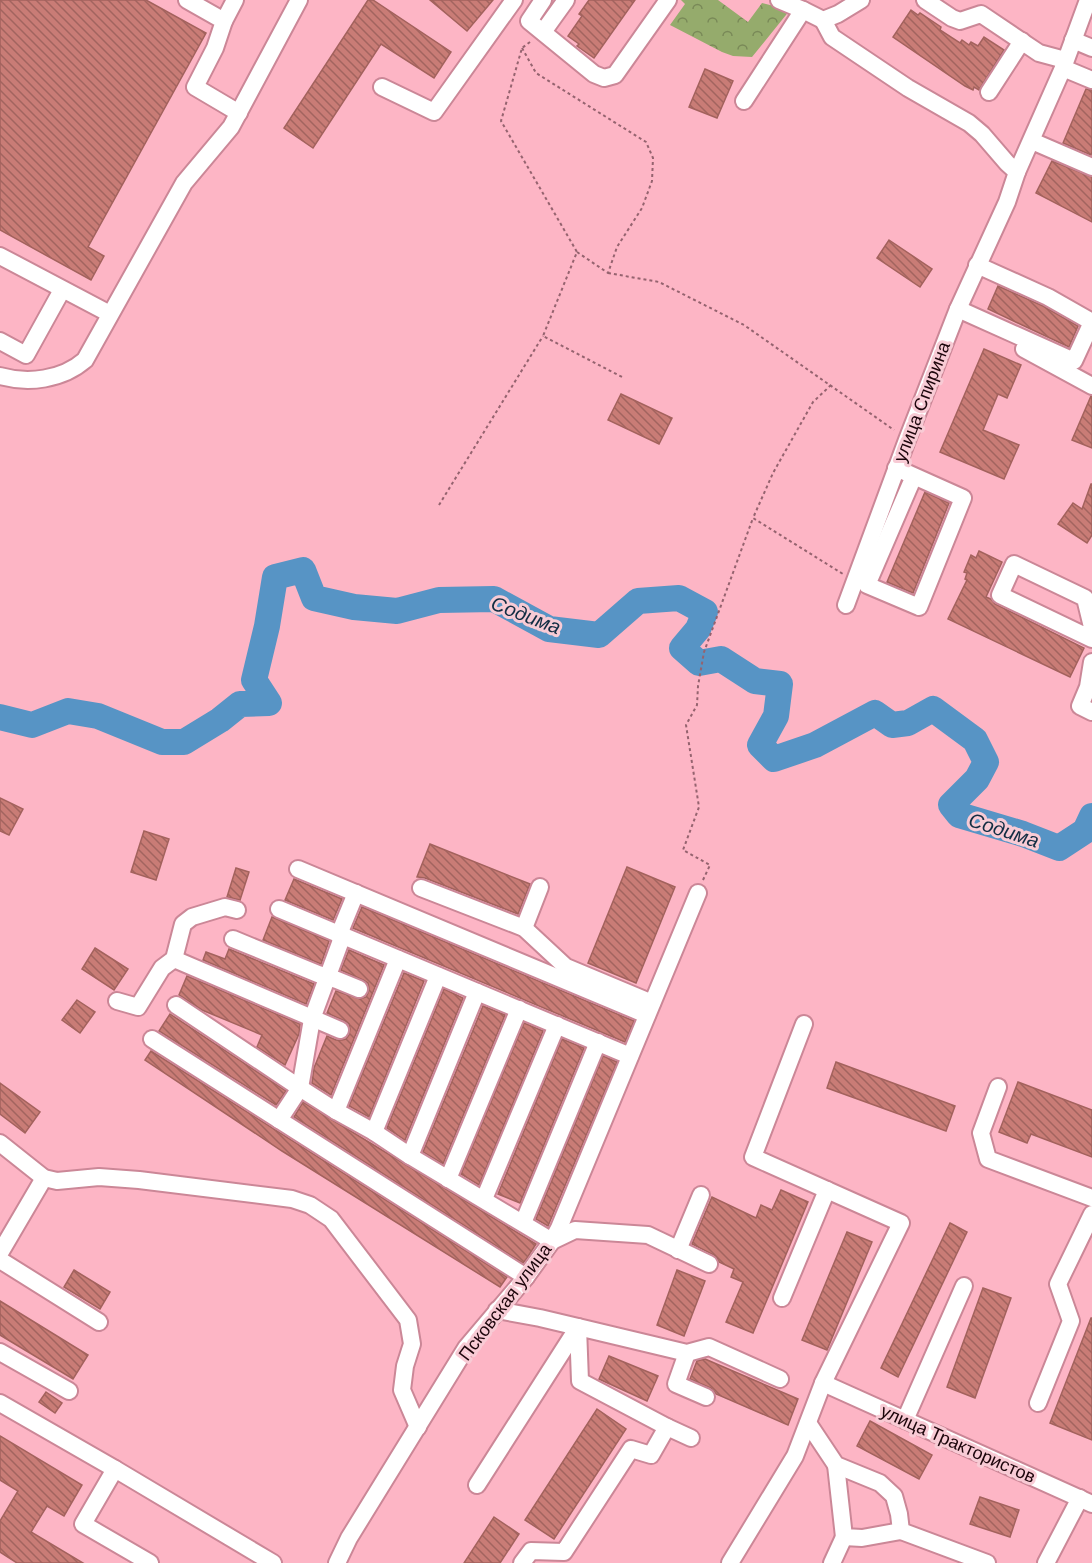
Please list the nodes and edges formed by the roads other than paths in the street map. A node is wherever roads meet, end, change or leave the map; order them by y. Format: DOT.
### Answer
graph roads {
  1 [pos="187,0"];
  2 [pos="235,0"];
  3 [pos="299,0"];
  4 [pos="514,0"];
  5 [pos="543,0"];
  6 [pos="566,0"];
  7 [pos="668,0"];
  8 [pos="779,0"];
  9 [pos="861,0"];
  10 [pos="925,0"];
  11 [pos="1088,0"];
  12 [pos="803,10"];
  13 [pos="823,20"];
  14 [pos="224,21"];
  15 [pos="543,33"];
  16 [pos="1073,40"];
  17 [pos="1022,41"];
  18 [pos="1092,48"];
  19 [pos="1064,64"];
  20 [pos="1092,80"];
  21 [pos="382,87"];
  22 [pos="989,92"];
  23 [pos="744,101"];
  24 [pos="239,113"];
  25 [pos="1032,141"];
  26 [pos="1092,167"];
  27 [pos="1017,172"];
  28 [pos="0,256"];
  29 [pos="977,265"];
  30 [pos="62,290"];
  31 [pos="111,314"];
  32 [pos="956,314"];
  33 [pos="0,341"];
  34 [pos="0,376"];
  35 [pos="1092,386"];
  36 [pos="896,468"];
  37 [pos="914,476"];
  38 [pos="861,584"];
  39 [pos="846,605"];
  40 [pos="1092,627"];
  41 [pos="1092,639"];
  42 [pos="1092,662"];
  43 [pos="1086,709"];
  44 [pos="298,869"];
  45 [pos="540,886"];
  46 [pos="421,888"];
  47 [pos="356,893"];
  48 [pos="698,893"];
  49 [pos="279,909"];
  50 [pos="237,910"];
  51 [pos="524,928"];
  52 [pos="341,935"];
  53 [pos="233,939"];
  54 [pos="174,958"];
  55 [pos="398,959"];
  56 [pos="438,976"];
  57 [pos="327,977"];
  58 [pos="359,989"];
  59 [pos="477,992"];
  60 [pos="117,1002"];
  61 [pos="176,1005"];
  62 [pos="650,1009"];
  63 [pos="519,1010"];
  64 [pos="312,1019"];
  65 [pos="804,1023"];
  66 [pos="557,1025"];
  67 [pos="339,1030"];
  68 [pos="152,1039"];
  69 [pos="598,1042"];
  70 [pos="630,1056"];
  71 [pos="998,1087"];
  72 [pos="300,1088"];
  73 [pos="336,1111"];
  74 [pos="279,1120"];
  75 [pos="374,1132"];
  76 [pos="0,1143"];
  77 [pos="410,1155"];
  78 [pos="44,1178"];
  79 [pos="448,1179"];
  80 [pos="828,1190"];
  81 [pos="701,1195"];
  82 [pos="1092,1198"];
  83 [pos="484,1199"];
  84 [pos="1092,1214"];
  85 [pos="523,1223"];
  86 [pos="552,1241"];
  87 [pos="678,1250"];
  88 [pos="0,1253"];
  89 [pos="0,1260"];
  90 [pos="709,1264"];
  91 [pos="526,1277"];
  92 [pos="964,1286"];
  93 [pos="782,1298"];
  94 [pos="497,1310"];
  95 [pos="99,1322"];
  96 [pos="578,1327"];
  97 [pos="0,1352"];
  98 [pos="687,1353"];
  99 [pos="780,1379"];
  100 [pos="824,1383"];
  101 [pos="69,1391"];
  102 [pos="706,1397"];
  103 [pos="0,1403"];
  104 [pos="1038,1403"];
  105 [pos="905,1420"];
  106 [pos="808,1423"];
  107 [pos="418,1427"];
  108 [pos="667,1427"];
  109 [pos="691,1438"];
  110 [pos="836,1465"];
  111 [pos="114,1469"];
  112 [pos="477,1485"];
  113 [pos="1086,1501"];
  114 [pos="901,1531"];
  115 [pos="844,1537"];
  116 [pos="150,1563"];
  117 [pos="273,1563"];
  118 [pos="337,1563"];
  119 [pos="522,1563"];
  120 [pos="730,1563"];
  121 [pos="832,1563"];
  122 [pos="987,1563"];
  123 [pos="1046,1563"];
  1 -- 14 [label="street"];
  2 -- 14 [label="street"];
  3 -- 24 [label="street"];
  4 -- 21 [label="street"];
  5 -- 15 [label="street"];
  6 -- 15 [label="street"];
  7 -- 15 [label="street"];
  8 -- 12 [label="street"];
  9 -- 13 [label="street"];
  10 -- 17 [label="street"];
  11 -- 16 [label="street, улица Спирина"];
  12 -- 13 [label="street"];
  12 -- 23 [label="street"];
  13 -- 27 [label="street"];
  14 -- 24 [label="street"];
  16 -- 18 [label="street"];
  16 -- 19 [label="street, улица Спирина"];
  17 -- 19 [label="street"];
  17 -- 22 [label="street"];
  19 -- 20 [label="street"];
  19 -- 25 [label="street, улица Спирина"];
  24 -- 31 [label="street"];
  25 -- 26 [label="street"];
  25 -- 27 [label="street, улица Спирина"];
  27 -- 29 [label="street, улица Спирина"];
  28 -- 30 [label="street"];
  29 -- 32 [label="street, улица Спирина"];
  29 -- 32 [label="street"];
  30 -- 31 [label="street"];
  30 -- 33 [label="street"];
  31 -- 34 [label="street"];
  32 -- 35 [label="street"];
  32 -- 36 [label="street, улица Спирина"];
  36 -- 37 [label="street"];
  36 -- 38 [label="street, улица Спирина"];
  37 -- 38 [label="street"];
  37 -- 38 [label="street"];
  38 -- 39 [label="street, улица Спирина"];
  40 -- 41 [label="street"];
  42 -- 43 [label="street"];
  44 -- 47 [label="street"];
  45 -- 51 [label="street"];
  46 -- 51 [label="street"];
  47 -- 52 [label="street"];
  47 -- 62 [label="street"];
  48 -- 62 [label="street, Псковская улица"];
  49 -- 52 [label="street"];
  50 -- 54 [label="street"];
  51 -- 62 [label="street"];
  52 -- 55 [label="street"];
  52 -- 57 [label="street"];
  53 -- 57 [label="street"];
  54 -- 60 [label="street"];
  54 -- 64 [label="street"];
  55 -- 56 [label="street"];
  55 -- 73 [label="street"];
  56 -- 59 [label="street"];
  56 -- 75 [label="street"];
  57 -- 58 [label="street"];
  57 -- 64 [label="street"];
  59 -- 63 [label="street"];
  59 -- 77 [label="street"];
  61 -- 72 [label="street"];
  62 -- 70 [label="street, Псковская улица"];
  63 -- 66 [label="street"];
  63 -- 79 [label="street"];
  64 -- 67 [label="street"];
  64 -- 72 [label="street"];
  65 -- 80 [label="street"];
  66 -- 69 [label="street"];
  66 -- 83 [label="street"];
  68 -- 74 [label="street"];
  69 -- 70 [label="street"];
  69 -- 85 [label="street"];
  70 -- 86 [label="street, Псковская улица"];
  71 -- 82 [label="street"];
  72 -- 73 [label="street"];
  72 -- 74 [label="street"];
  73 -- 75 [label="street"];
  74 -- 91 [label="street"];
  75 -- 77 [label="street"];
  76 -- 78 [label="street"];
  77 -- 79 [label="street"];
  78 -- 88 [label="street"];
  78 -- 107 [label="street"];
  79 -- 83 [label="street"];
  80 -- 93 [label="street"];
  80 -- 100 [label="street"];
  81 -- 87 [label="street"];
  83 -- 85 [label="street"];
  84 -- 104 [label="street"];
  85 -- 86 [label="street"];
  86 -- 87 [label="street"];
  86 -- 91 [label="street, Псковская улица"];
  87 -- 90 [label="street"];
  89 -- 95 [label="street"];
  91 -- 94 [label="street, Псковская улица"];
  92 -- 105 [label="street"];
  94 -- 96 [label="street"];
  94 -- 107 [label="street, Псковская улица"];
  96 -- 98 [label="street"];
  96 -- 108 [label="street"];
  96 -- 112 [label="street"];
  97 -- 101 [label="street"];
  98 -- 99 [label="street"];
  98 -- 102 [label="street"];
  100 -- 105 [label="street, улица Трактористов"];
  100 -- 106 [label="street"];
  103 -- 111 [label="street"];
  105 -- 113 [label="street, улица Трактористов"];
  106 -- 110 [label="street"];
  106 -- 120 [label="street"];
  107 -- 118 [label="street, Псковская улица"];
  108 -- 109 [label="street"];
  108 -- 119 [label="street"];
  110 -- 114 [label="street"];
  110 -- 115 [label="street"];
  111 -- 116 [label="street"];
  111 -- 117 [label="street"];
  113 -- 123 [label="street"];
  114 -- 115 [label="street"];
  114 -- 122 [label="street"];
  115 -- 121 [label="street"];
}
